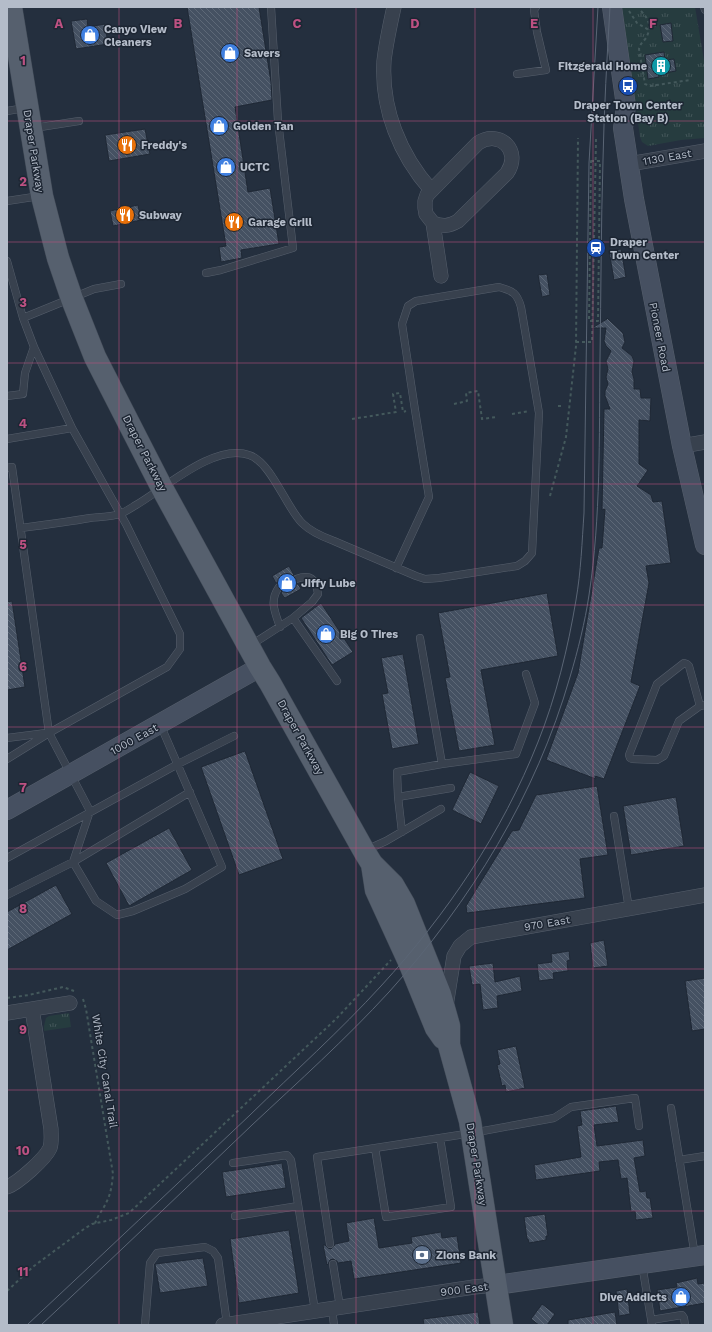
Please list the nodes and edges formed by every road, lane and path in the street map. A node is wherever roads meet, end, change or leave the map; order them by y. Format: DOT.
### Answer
graph roads {
  1 [pos="11,7"];
  2 [pos="271,7"];
  3 [pos="394,7"];
  4 [pos="536,7"];
  5 [pos="599,7"];
  6 [pos="612,7"];
  7 [pos="625,7"];
  8 [pos="704,7"];
  9 [pos="705,10"];
  10 [pos="641,11"];
  11 [pos="649,30"];
  12 [pos="517,74"];
  13 [pos="690,80"];
  14 [pos="17,109"];
  15 [pos="79,120"];
  16 [pos="623,128"];
  17 [pos="30,129"];
  18 [pos="578,138"];
  19 [pos="596,139"];
  20 [pos="705,151"];
  21 [pos="596,161"];
  22 [pos="629,164"];
  23 [pos="431,190"];
  24 [pos="42,196"];
  25 [pos="7,201"];
  26 [pos="433,223"];
  27 [pos="7,261"];
  28 [pos="206,273"];
  29 [pos="441,276"];
  30 [pos="121,284"];
  31 [pos="72,299"];
  32 [pos="23,318"];
  33 [pos="593,321"];
  34 [pos="576,342"];
  35 [pos="34,347"];
  36 [pos="7,396"];
  37 [pos="454,404"];
  38 [pos="558,406"];
  39 [pos="564,406"];
  40 [pos="407,411"];
  41 [pos="528,411"];
  42 [pos="512,414"];
  43 [pos="496,417"];
  44 [pos="352,419"];
  45 [pos="72,428"];
  46 [pos="7,439"];
  47 [pos="705,442"];
  48 [pos="682,446"];
  49 [pos="7,468"];
  50 [pos="162,488"];
  51 [pos="550,496"];
  52 [pos="120,514"];
  53 [pos="21,528"];
  54 [pos="705,545"];
  55 [pos="396,568"];
  56 [pos="296,579"];
  57 [pos="278,587"];
  58 [pos="293,618"];
  59 [pos="280,627"];
  60 [pos="420,638"];
  61 [pos="250,646"];
  62 [pos="260,667"];
  63 [pos="526,674"];
  64 [pos="337,681"];
  65 [pos="702,706"];
  66 [pos="160,724"];
  67 [pos="49,733"];
  68 [pos="234,736"];
  69 [pos="7,738"];
  70 [pos="7,759"];
  71 [pos="178,764"];
  72 [pos="442,764"];
  73 [pos="71,774"];
  74 [pos="451,788"];
  75 [pos="190,792"];
  76 [pos="398,797"];
  77 [pos="7,810"];
  78 [pos="441,810"];
  79 [pos="90,811"];
  80 [pos="614,816"];
  81 [pos="402,832"];
  82 [pos="7,858"];
  83 [pos="368,858"];
  84 [pos="73,862"];
  85 [pos="7,895"];
  86 [pos="705,896"];
  87 [pos="629,909"];
  88 [pos="394,957"];
  89 [pos="75,997"];
  90 [pos="7,998"];
  91 [pos="32,1009"];
  92 [pos="445,1012"];
  93 [pos="7,1013"];
  94 [pos="449,1045"];
  95 [pos="671,1108"];
  96 [pos="639,1126"];
  97 [pos="472,1133"];
  98 [pos="440,1138"];
  99 [pos="375,1148"];
  100 [pos="705,1156"];
  101 [pos="679,1160"];
  102 [pos="233,1163"];
  103 [pos="7,1187"];
  104 [pos="298,1206"];
  105 [pos="235,1216"];
  106 [pos="95,1224"];
  107 [pos="330,1244"];
  108 [pos="700,1255"];
  109 [pos="333,1264"];
  110 [pos="642,1264"];
  111 [pos="496,1285"];
  112 [pos="7,1291"];
  113 [pos="336,1308"];
  114 [pos="315,1311"];
  115 [pos="651,1322"];
  116 [pos="145,1325"];
  117 [pos="229,1325"];
  118 [pos="334,1325"];
  119 [pos="502,1325"];
  120 [pos="685,1325"];
  1 -- 14 [label="main road, Draper Parkway"];
  2 -- 28 [label="lane"];
  3 -- 23 [label="street"];
  4 -- 12 [label="lane"];
  5 -- 16 [label="street, Pioneer Road"];
  6 -- 16 [label="street, Pioneer Road"];
  7 -- 11 [label="path"];
  8 -- 9 [label="lane"];
  10 -- 11 [label="path"];
  11 -- 13 [label="path"];
  14 -- 17 [label="main road, Draper Parkway"];
  15 -- 17 [label="lane"];
  16 -- 22 [label="street, Pioneer Road"];
  17 -- 24 [label="main road, Draper Parkway"];
  18 -- 34 [label="path"];
  19 -- 21 [label="path"];
  20 -- 22 [label="street, 1130 East"];
  21 -- 33 [label="path"];
  21 -- 33 [label="path"];
  21 -- 33 [label="path"];
  22 -- 48 [label="street, Pioneer Road"];
  23 -- 26 [label="street"];
  23 -- 26 [label="street"];
  24 -- 25 [label="lane"];
  24 -- 31 [label="main road, Draper Parkway"];
  26 -- 29 [label="street"];
  27 -- 32 [label="lane"];
  30 -- 31 [label="lane"];
  31 -- 32 [label="lane"];
  31 -- 50 [label="main road, Draper Parkway"];
  32 -- 35 [label="lane"];
  33 -- 34 [label="path"];
  34 -- 51 [label="path"];
  35 -- 36 [label="lane"];
  35 -- 45 [label="lane"];
  37 -- 43 [label="path"];
  38 -- 39 [label="path"];
  40 -- 44 [label="path"];
  41 -- 42 [label="path"];
  45 -- 46 [label="lane"];
  45 -- 52 [label="lane"];
  47 -- 48 [label="street"];
  48 -- 54 [label="street, Pioneer Road"];
  49 -- 53 [label="lane"];
  50 -- 52 [label="lane"];
  50 -- 55 [label="lane"];
  50 -- 61 [label="main road, Draper Parkway"];
  52 -- 53 [label="lane"];
  52 -- 67 [label="lane"];
  53 -- 67 [label="lane"];
  55 -- 55 [label="lane"];
  56 -- 58 [label="lane"];
  57 -- 59 [label="lane"];
  58 -- 59 [label="lane"];
  58 -- 64 [label="lane"];
  59 -- 61 [label="lane"];
  60 -- 72 [label="lane"];
  61 -- 62 [label="main road, Draper Parkway"];
  62 -- 66 [label="street, 1000 East"];
  62 -- 83 [label="main road, Draper Parkway"];
  63 -- 72 [label="lane"];
  65 -- 65 [label="lane"];
  66 -- 71 [label="lane"];
  66 -- 73 [label="street, 1000 East"];
  67 -- 69 [label="lane"];
  67 -- 70 [label="lane"];
  67 -- 73 [label="lane"];
  68 -- 71 [label="lane"];
  71 -- 75 [label="lane"];
  71 -- 79 [label="lane"];
  72 -- 76 [label="lane"];
  73 -- 77 [label="street, 1000 East"];
  73 -- 79 [label="lane"];
  74 -- 76 [label="lane"];
  75 -- 84 [label="lane"];
  75 -- 84 [label="lane"];
  76 -- 81 [label="lane"];
  78 -- 81 [label="lane"];
  79 -- 82 [label="lane"];
  79 -- 84 [label="lane"];
  80 -- 87 [label="lane"];
  81 -- 83 [label="lane"];
  83 -- 92 [label="main road, Draper Parkway"];
  83 -- 94 [label="main road, Draper Parkway"];
  84 -- 85 [label="lane"];
  86 -- 87 [label="street, 970 East"];
  87 -- 92 [label="street, 970 East"];
  88 -- 106 [label="path"];
  89 -- 90 [label="path"];
  89 -- 91 [label="street"];
  89 -- 106 [label="path, White City Canal Trail"];
  91 -- 93 [label="street"];
  91 -- 103 [label="street"];
  92 -- 94 [label="main road, Draper Parkway"];
  94 -- 97 [label="main road, Draper Parkway"];
  95 -- 101 [label="lane"];
  96 -- 97 [label="lane"];
  97 -- 98 [label="lane"];
  97 -- 111 [label="main road, Draper Parkway"];
  98 -- 99 [label="lane"];
  98 -- 99 [label="lane"];
  99 -- 107 [label="lane"];
  100 -- 101 [label="lane"];
  101 -- 108 [label="lane"];
  102 -- 104 [label="lane"];
  104 -- 105 [label="lane"];
  104 -- 114 [label="lane"];
  106 -- 112 [label="path"];
  108 -- 110 [label="street, 900 East"];
  109 -- 113 [label="lane"];
  110 -- 111 [label="street, 900 East"];
  110 -- 115 [label="lane"];
  111 -- 113 [label="street, 900 East"];
  111 -- 119 [label="main road, Draper Parkway"];
  113 -- 114 [label="street, 900 East"];
  113 -- 118 [label="lane"];
  114 -- 117 [label="street, 900 East"];
  115 -- 120 [label="lane"];
  116 -- 117 [label="lane"];
}
